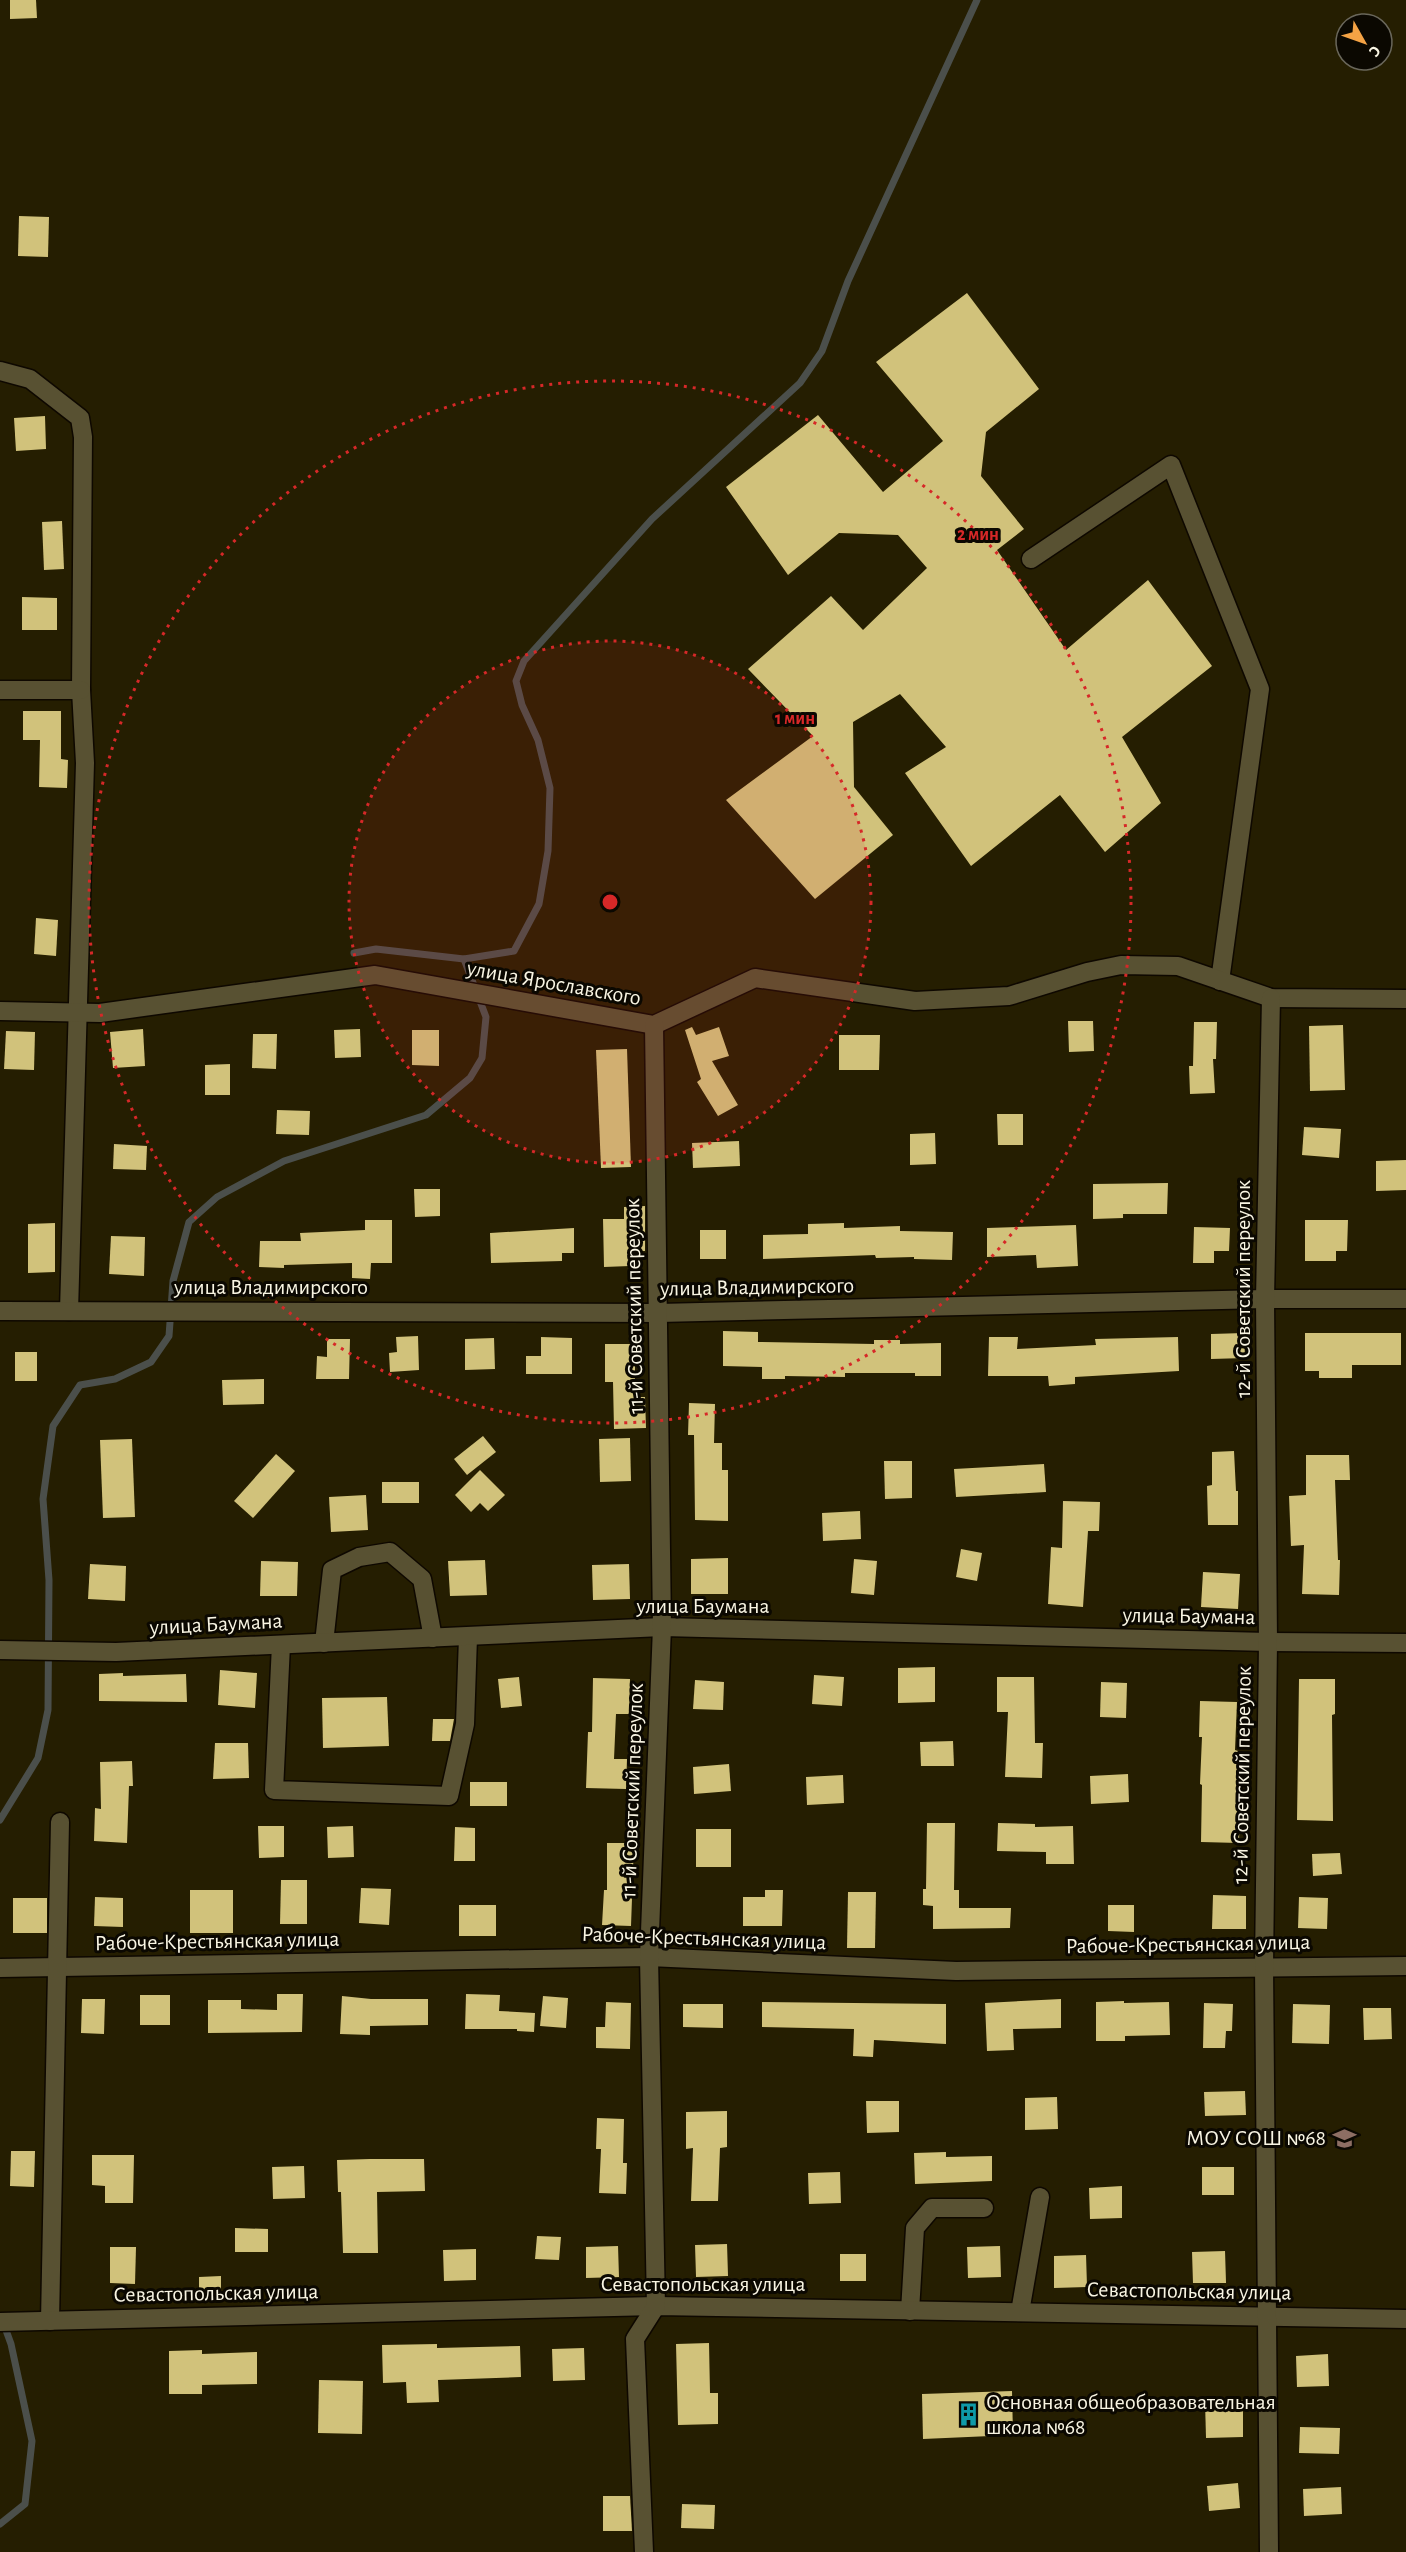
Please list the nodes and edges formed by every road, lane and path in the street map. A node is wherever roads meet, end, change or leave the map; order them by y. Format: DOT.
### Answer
graph roads {
  1 [pos="0,371"];
  2 [pos="1030,559"];
  3 [pos="0,690"];
  4 [pos="81,690"];
  5 [pos="1220,981"];
  6 [pos="1271,998"];
  7 [pos="1406,999"];
  8 [pos="0,1011"];
  9 [pos="79,1013"];
  10 [pos="654,1025"];
  11 [pos="1265,1299"];
  12 [pos="1406,1299"];
  13 [pos="0,1311"];
  14 [pos="69,1311"];
  15 [pos="659,1313"];
  16 [pos="662,1628"];
  17 [pos="468,1636"];
  18 [pos="433,1638"];
  19 [pos="1268,1642"];
  20 [pos="1406,1642"];
  21 [pos="324,1643"];
  22 [pos="281,1645"];
  23 [pos="0,1650"];
  24 [pos="60,1822"];
  25 [pos="649,1957"];
  26 [pos="1264,1966"];
  27 [pos="1406,1966"];
  28 [pos="0,1968"];
  29 [pos="58,1968"];
  30 [pos="1040,2197"];
  31 [pos="984,2208"];
  32 [pos="656,2306"];
  33 [pos="910,2311"];
  34 [pos="1020,2313"];
  35 [pos="1265,2317"];
  36 [pos="1406,2319"];
  37 [pos="50,2321"];
  38 [pos="0,2322"];
  39 [pos="644,2552"];
  40 [pos="1269,2552"];
  1 -- 4 [label="street"];
  2 -- 5 [label="street"];
  3 -- 4 [label="street"];
  4 -- 9 [label="street"];
  5 -- 6 [label="street, улица Ярославского"];
  5 -- 10 [label="street, улица Ярославского"];
  6 -- 7 [label="street, улица Ярославского"];
  6 -- 11 [label="street, 12-й Советский переулок"];
  8 -- 9 [label="street, улица Ярославского"];
  9 -- 10 [label="street, улица Ярославского"];
  9 -- 14 [label="street"];
  10 -- 15 [label="street, 11-й Советский переулок"];
  11 -- 12 [label="street, улица Владимирского"];
  11 -- 15 [label="street, улица Владимирского"];
  11 -- 19 [label="street, 12-й Советский переулок"];
  13 -- 14 [label="street, улица Владимирского"];
  14 -- 15 [label="street, улица Владимирского"];
  15 -- 16 [label="street, 11-й Советский переулок"];
  16 -- 17 [label="street, улица Баумана"];
  16 -- 19 [label="street, улица Баумана"];
  16 -- 25 [label="street, 11-й Советский переулок"];
  17 -- 18 [label="street, улица Баумана"];
  17 -- 22 [label="street"];
  18 -- 21 [label="street, улица Баумана"];
  18 -- 21 [label="street"];
  19 -- 20 [label="street, улица Баумана"];
  19 -- 26 [label="street, 12-й Советский переулок"];
  21 -- 22 [label="street, улица Баумана"];
  22 -- 23 [label="street, улица Баумана"];
  24 -- 29 [label="street"];
  25 -- 26 [label="street, Рабоче-Крестьянская улица"];
  25 -- 29 [label="street, Рабоче-Крестьянская улица"];
  25 -- 32 [label="street, 11-й Советский переулок"];
  26 -- 27 [label="street, Рабоче-Крестьянская улица"];
  26 -- 35 [label="street, 12-й Советский переулок"];
  28 -- 29 [label="street, Рабоче-Крестьянская улица"];
  29 -- 37 [label="street"];
  30 -- 34 [label="street"];
  31 -- 33 [label="street"];
  32 -- 33 [label="street, Севастопольская улица"];
  32 -- 37 [label="street, Севастопольская улица"];
  32 -- 39 [label="street"];
  33 -- 34 [label="street, Севастопольская улица"];
  34 -- 35 [label="street, Севастопольская улица"];
  35 -- 36 [label="street, Севастопольская улица"];
  35 -- 40 [label="street, 12-й Советский переулок"];
  37 -- 38 [label="street, Севастопольская улица"];
}
